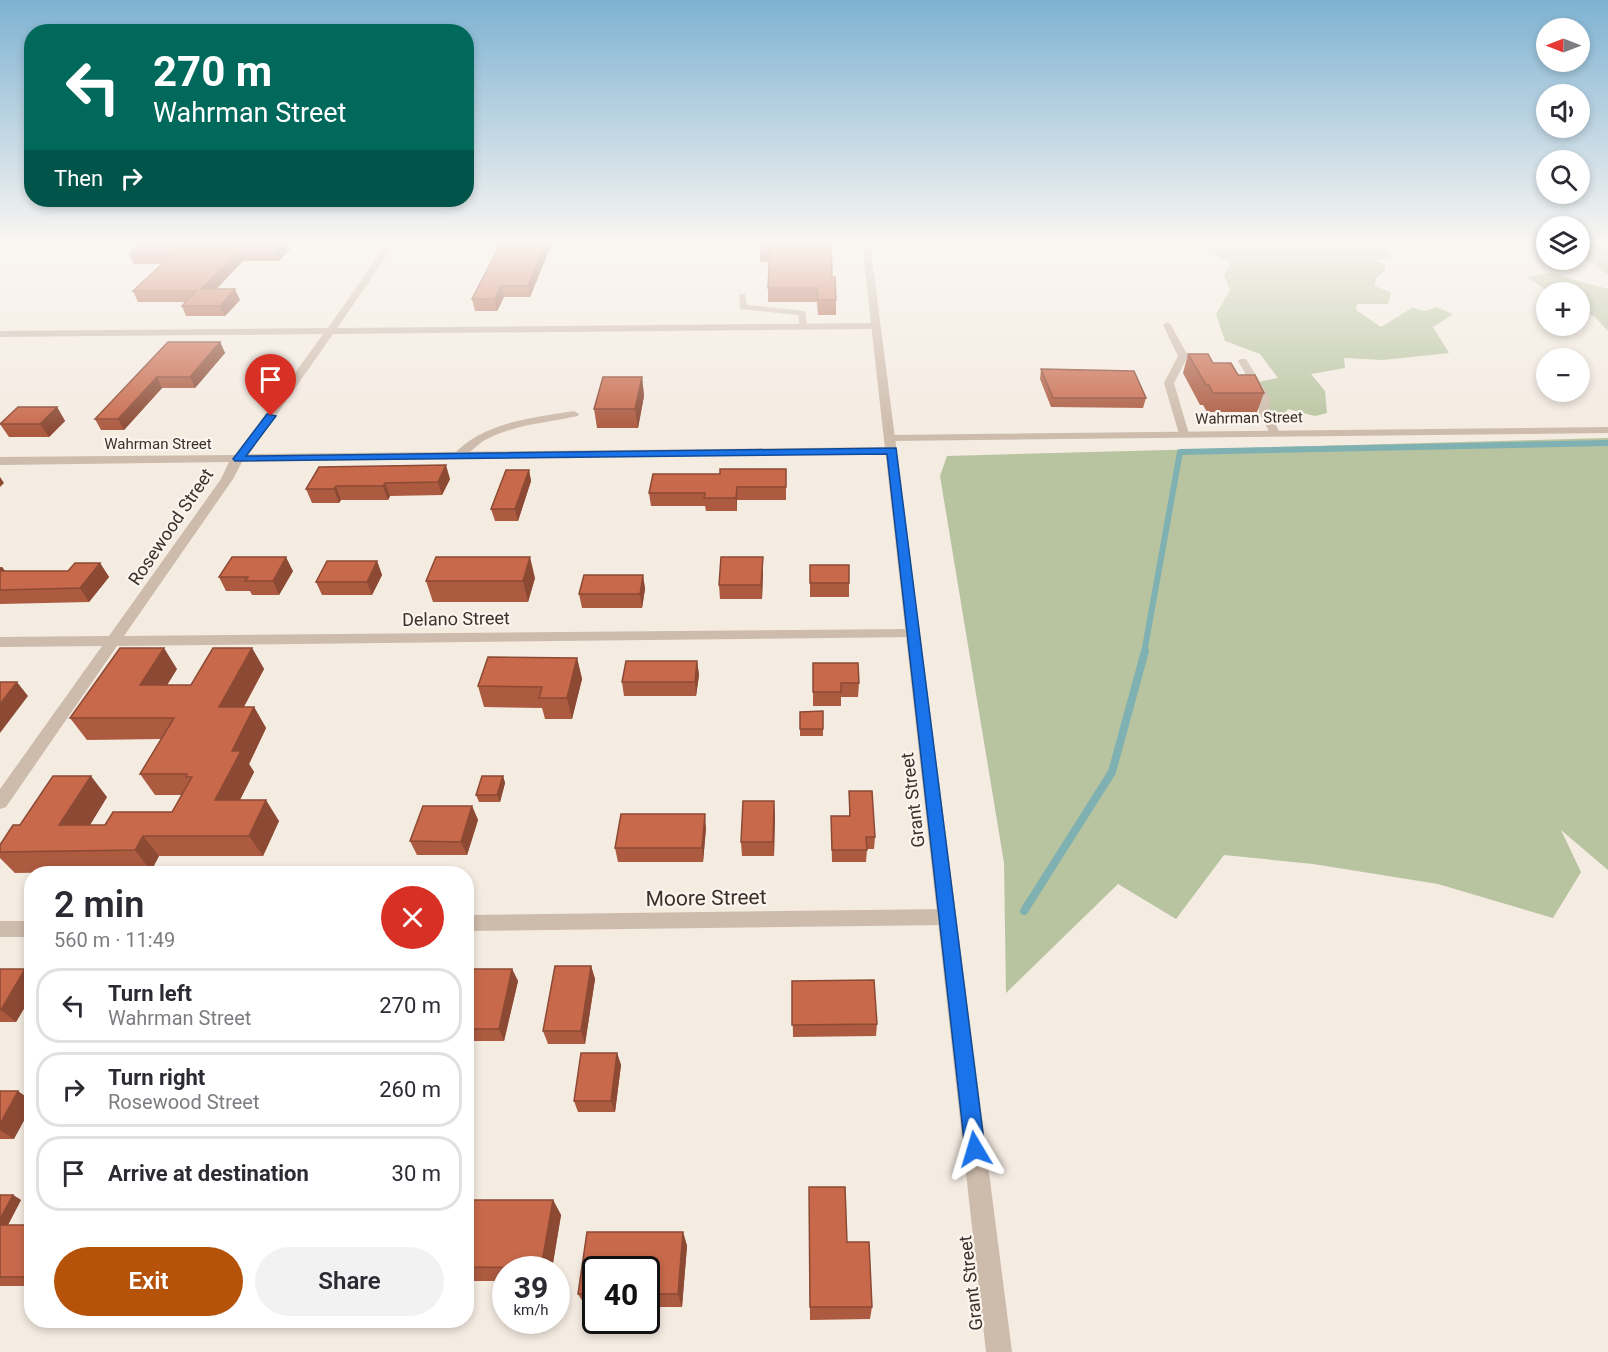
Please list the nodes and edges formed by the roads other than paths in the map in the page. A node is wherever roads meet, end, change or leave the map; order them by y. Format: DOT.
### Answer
graph roads {
  1 [pos="349,306"];
  2 [pos="743,306"];
  3 [pos="874,306"];
  4 [pos="876,326"];
  5 [pos="1167,326"];
  6 [pos="803,327"];
  7 [pos="331,332"];
  8 [pos="0,334"];
  9 [pos="1243,361"];
  10 [pos="574,414"];
  11 [pos="1608,430"];
  12 [pos="1275,433"];
  13 [pos="1184,434"];
  14 [pos="892,444"];
  15 [pos="456,457"];
  16 [pos="238,459"];
  17 [pos="0,461"];
  18 [pos="913,634"];
  19 [pos="114,641"];
  20 [pos="0,642"];
  21 [pos="0,802"];
  22 [pos="947,917"];
  23 [pos="474,923"];
  24 [pos="0,929"];
  25 [pos="24,929"];
  26 [pos="999,1352"];
  1 -- 7 [label="street, Rosewood Street"];
  2 -- 6 [label="lane"];
  3 -- 4 [label="street, Grant Street"];
  4 -- 6 [label="street"];
  4 -- 14 [label="street, Grant Street"];
  5 -- 13 [label="lane"];
  6 -- 7 [label="street"];
  7 -- 8 [label="street"];
  7 -- 16 [label="street, Rosewood Street"];
  9 -- 12 [label="lane"];
  10 -- 15 [label="lane"];
  11 -- 12 [label="street, Wahrman Street"];
  12 -- 13 [label="street, Wahrman Street"];
  13 -- 14 [label="street, Wahrman Street"];
  14 -- 15 [label="street, Wahrman Street"];
  14 -- 18 [label="street, Grant Street"];
  15 -- 16 [label="street, Wahrman Street"];
  16 -- 17 [label="street, Wahrman Street"];
  16 -- 19 [label="street, Rosewood Street"];
  18 -- 19 [label="street, Delano Street"];
  18 -- 22 [label="street, Grant Street"];
  19 -- 20 [label="street, Delano Street"];
  19 -- 21 [label="street, Rosewood Street"];
  22 -- 23 [label="street, Moore Street"];
  22 -- 26 [label="street, Grant Street"];
  24 -- 25 [label="street"];
}
